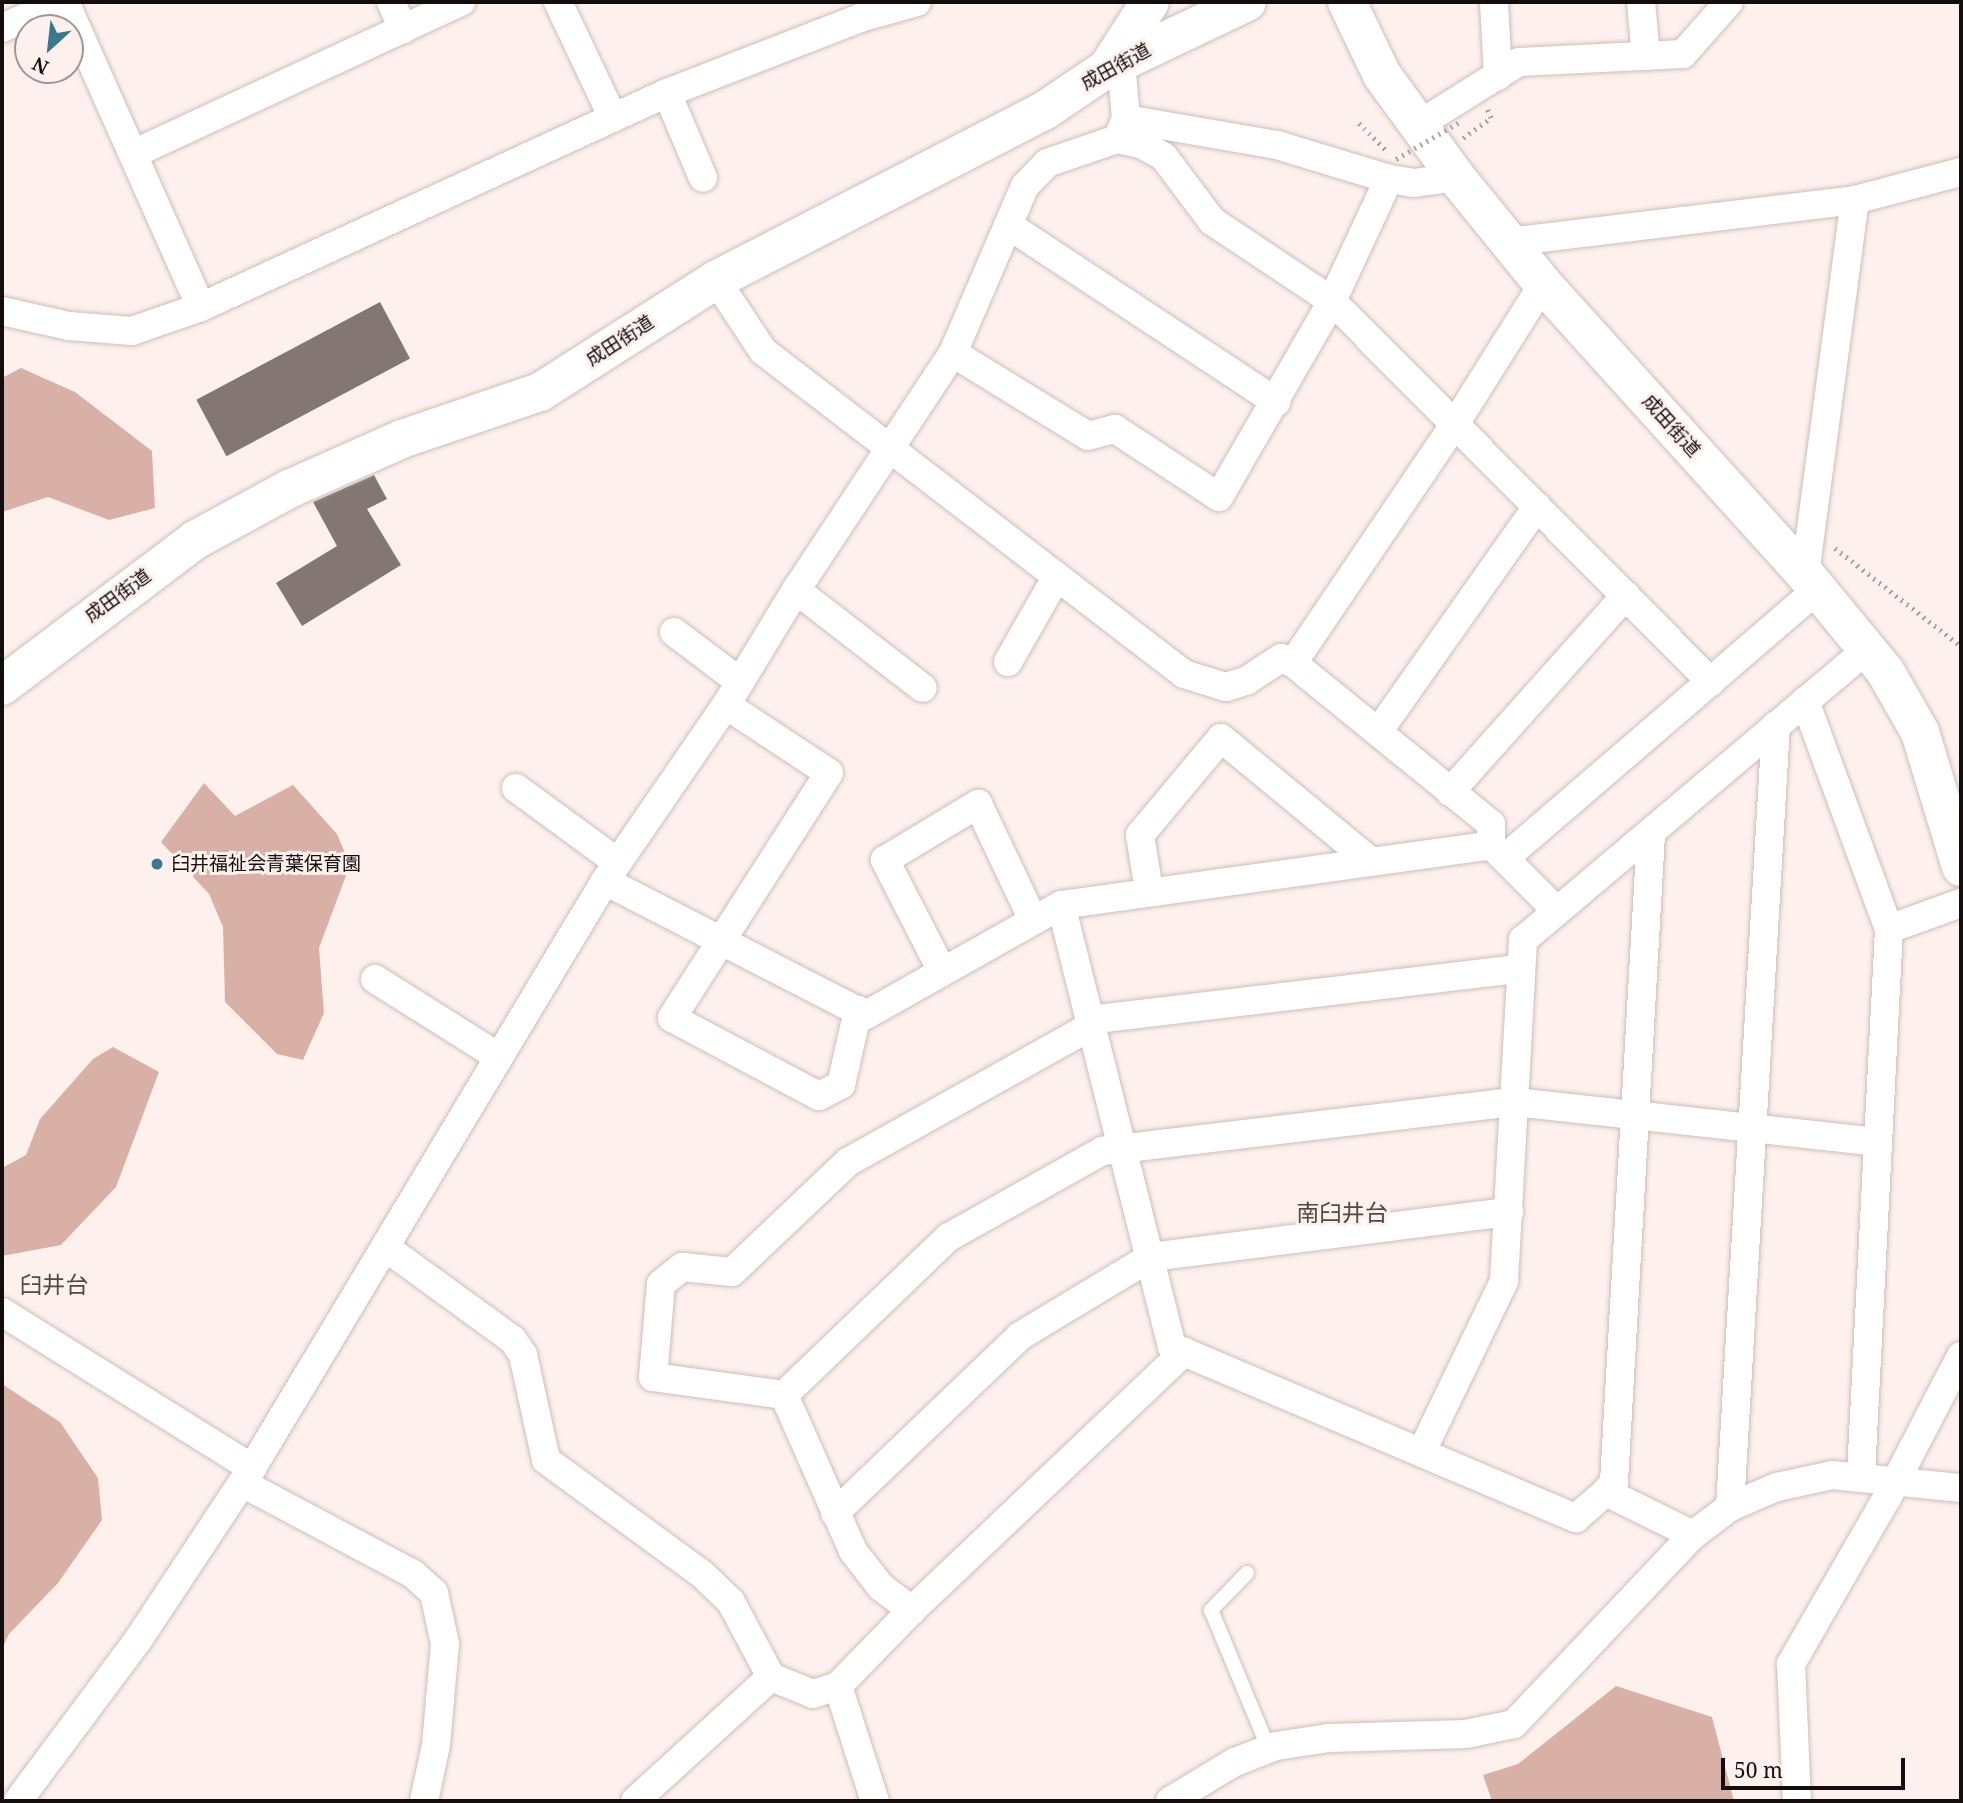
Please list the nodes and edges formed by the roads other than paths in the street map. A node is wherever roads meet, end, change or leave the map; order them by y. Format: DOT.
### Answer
graph roads {
  1 [pos="62,2"];
  2 [pos="391,2"];
  3 [pos="461,2"];
  4 [pos="558,2"];
  5 [pos="917,2"];
  6 [pos="1150,2"];
  7 [pos="1247,2"];
  8 [pos="1346,2"];
  9 [pos="1494,2"];
  10 [pos="1641,2"];
  11 [pos="1729,2"];
  12 [pos="2,28"];
  13 [pos="403,29"];
  14 [pos="1646,56"];
  15 [pos="1114,65"];
  16 [pos="1498,76"];
  17 [pos="667,93"];
  18 [pos="612,118"];
  19 [pos="1418,125"];
  20 [pos="1122,129"];
  21 [pos="133,154"];
  22 [pos="1392,169"];
  23 [pos="1961,172"];
  24 [pos="1456,177"];
  25 [pos="703,178"];
  26 [pos="1855,200"];
  27 [pos="1011,227"];
  28 [pos="1509,242"];
  29 [pos="716,280"];
  30 [pos="1543,284"];
  31 [pos="1332,301"];
  32 [pos="201,307"];
  33 [pos="2,311"];
  34 [pos="953,353"];
  35 [pos="1276,402"];
  36 [pos="1455,424"];
  37 [pos="891,449"];
  38 [pos="1537,507"];
  39 [pos="1056,578"];
  40 [pos="1812,581"];
  41 [pos="796,590"];
  42 [pos="1626,595"];
  43 [pos="674,632"];
  44 [pos="1869,648"];
  45 [pos="1008,662"];
  46 [pos="1293,663"];
  47 [pos="1711,681"];
  48 [pos="2,686"];
  49 [pos="923,688"];
  50 [pos="733,693"];
  51 [pos="1805,701"];
  52 [pos="1776,726"];
  53 [pos="1378,732"];
  54 [pos="516,788"];
  55 [pos="1450,792"];
  56 [pos="1651,834"];
  57 [pos="1498,852"];
  58 [pos="1369,860"];
  59 [pos="1961,867"];
  60 [pos="611,872"];
  61 [pos="1149,891"];
  62 [pos="1961,902"];
  63 [pos="1061,905"];
  64 [pos="1557,911"];
  65 [pos="1033,920"];
  66 [pos="1889,929"];
  67 [pos="723,939"];
  68 [pos="941,969"];
  69 [pos="1519,970"];
  70 [pos="375,979"];
  71 [pos="859,1010"];
  72 [pos="1090,1023"];
  73 [pos="499,1057"];
  74 [pos="1515,1102"];
  75 [pos="1635,1115"];
  76 [pos="1752,1128"];
  77 [pos="1877,1142"];
  78 [pos="1125,1147"];
  79 [pos="1509,1212"];
  80 [pos="385,1247"];
  81 [pos="1150,1257"];
  82 [pos="2,1312"];
  83 [pos="1184,1352"];
  84 [pos="1961,1356"];
  85 [pos="784,1395"];
  86 [pos="1422,1451"];
  87 [pos="247,1475"];
  88 [pos="1861,1475"];
  89 [pos="1896,1481"];
  90 [pos="1961,1488"];
  91 [pos="1605,1492"];
  92 [pos="1730,1507"];
  93 [pos="835,1513"];
  94 [pos="1693,1535"];
  95 [pos="1247,1573"];
  96 [pos="912,1610"];
  97 [pos="771,1677"];
  98 [pos="838,1686"];
  99 [pos="1269,1749"];
  100 [pos="18,1801"];
  101 [pos="424,1801"];
  102 [pos="635,1801"];
  103 [pos="875,1801"];
  104 [pos="1170,1801"];
  105 [pos="1797,1801"];
  1 -- 12 [label="street"];
  1 -- 21 [label="street"];
  2 -- 13 [label="street"];
  3 -- 13 [label="street"];
  4 -- 18 [label="street"];
  5 -- 17 [label="street"];
  6 -- 15 [label="highway"];
  7 -- 15 [label="highway, 成田街道"];
  8 -- 19 [label="highway, 成田街道"];
  9 -- 16 [label="street"];
  10 -- 14 [label="street"];
  11 -- 14 [label="street"];
  13 -- 21 [label="street"];
  14 -- 16 [label="street"];
  15 -- 20 [label="street"];
  15 -- 29 [label="highway, 成田街道"];
  16 -- 19 [label="street"];
  17 -- 18 [label="street"];
  17 -- 25 [label="street"];
  18 -- 32 [label="street"];
  19 -- 24 [label="highway, 成田街道"];
  20 -- 22 [label="street"];
  20 -- 27 [label="street"];
  20 -- 31 [label="street"];
  21 -- 32 [label="street"];
  22 -- 24 [label="street"];
  22 -- 31 [label="street"];
  23 -- 26 [label="street"];
  24 -- 28 [label="highway, 成田街道"];
  26 -- 28 [label="street"];
  26 -- 40 [label="street"];
  27 -- 34 [label="street"];
  27 -- 35 [label="street"];
  28 -- 30 [label="highway, 成田街道"];
  29 -- 37 [label="street"];
  29 -- 48 [label="highway, 成田街道"];
  30 -- 36 [label="street"];
  30 -- 40 [label="highway, 成田街道"];
  31 -- 35 [label="street"];
  31 -- 36 [label="street"];
  32 -- 33 [label="street"];
  34 -- 35 [label="street"];
  34 -- 37 [label="street"];
  36 -- 38 [label="street"];
  36 -- 46 [label="street"];
  37 -- 39 [label="street"];
  37 -- 41 [label="street"];
  38 -- 42 [label="street"];
  38 -- 53 [label="street"];
  39 -- 45 [label="street"];
  39 -- 46 [label="street"];
  40 -- 44 [label="highway, 成田街道"];
  40 -- 47 [label="street"];
  41 -- 49 [label="street"];
  41 -- 50 [label="street"];
  42 -- 47 [label="street"];
  42 -- 55 [label="street"];
  43 -- 50 [label="street"];
  44 -- 51 [label="street"];
  44 -- 59 [label="highway, 成田街道"];
  46 -- 53 [label="street"];
  47 -- 57 [label="street"];
  50 -- 60 [label="street"];
  50 -- 67 [label="street"];
  51 -- 52 [label="street"];
  51 -- 66 [label="street"];
  52 -- 56 [label="street"];
  52 -- 76 [label="street"];
  53 -- 55 [label="street"];
  54 -- 60 [label="street"];
  55 -- 57 [label="street"];
  56 -- 64 [label="street"];
  56 -- 75 [label="street"];
  57 -- 58 [label="street"];
  57 -- 64 [label="street"];
  58 -- 61 [label="street"];
  58 -- 61 [label="street"];
  60 -- 67 [label="street"];
  60 -- 73 [label="street"];
  61 -- 63 [label="street"];
  62 -- 66 [label="street"];
  63 -- 65 [label="street"];
  63 -- 72 [label="street"];
  64 -- 69 [label="street"];
  65 -- 68 [label="street"];
  65 -- 68 [label="street"];
  66 -- 77 [label="street"];
  67 -- 71 [label="street"];
  67 -- 71 [label="street"];
  68 -- 71 [label="street"];
  69 -- 72 [label="street"];
  69 -- 74 [label="street"];
  70 -- 73 [label="street"];
  72 -- 78 [label="street"];
  72 -- 85 [label="street"];
  73 -- 80 [label="street"];
  74 -- 75 [label="street"];
  74 -- 78 [label="street"];
  74 -- 79 [label="street"];
  75 -- 76 [label="street"];
  75 -- 91 [label="street"];
  76 -- 77 [label="street"];
  76 -- 92 [label="street"];
  77 -- 88 [label="street"];
  78 -- 81 [label="street"];
  78 -- 85 [label="street"];
  79 -- 81 [label="street"];
  79 -- 86 [label="street"];
  80 -- 87 [label="street"];
  80 -- 97 [label="street"];
  81 -- 83 [label="street"];
  81 -- 93 [label="street"];
  82 -- 87 [label="street"];
  83 -- 86 [label="street"];
  83 -- 96 [label="street"];
  84 -- 89 [label="street"];
  85 -- 93 [label="street"];
  86 -- 91 [label="street"];
  87 -- 100 [label="street"];
  87 -- 101 [label="street"];
  88 -- 89 [label="street"];
  88 -- 92 [label="street"];
  89 -- 90 [label="street"];
  89 -- 105 [label="street"];
  91 -- 94 [label="street"];
  92 -- 94 [label="street"];
  93 -- 96 [label="street"];
  94 -- 99 [label="street"];
  95 -- 99 [label="lane"];
  96 -- 98 [label="street"];
  97 -- 98 [label="street"];
  97 -- 102 [label="street"];
  98 -- 103 [label="street"];
  99 -- 104 [label="street"];
}
